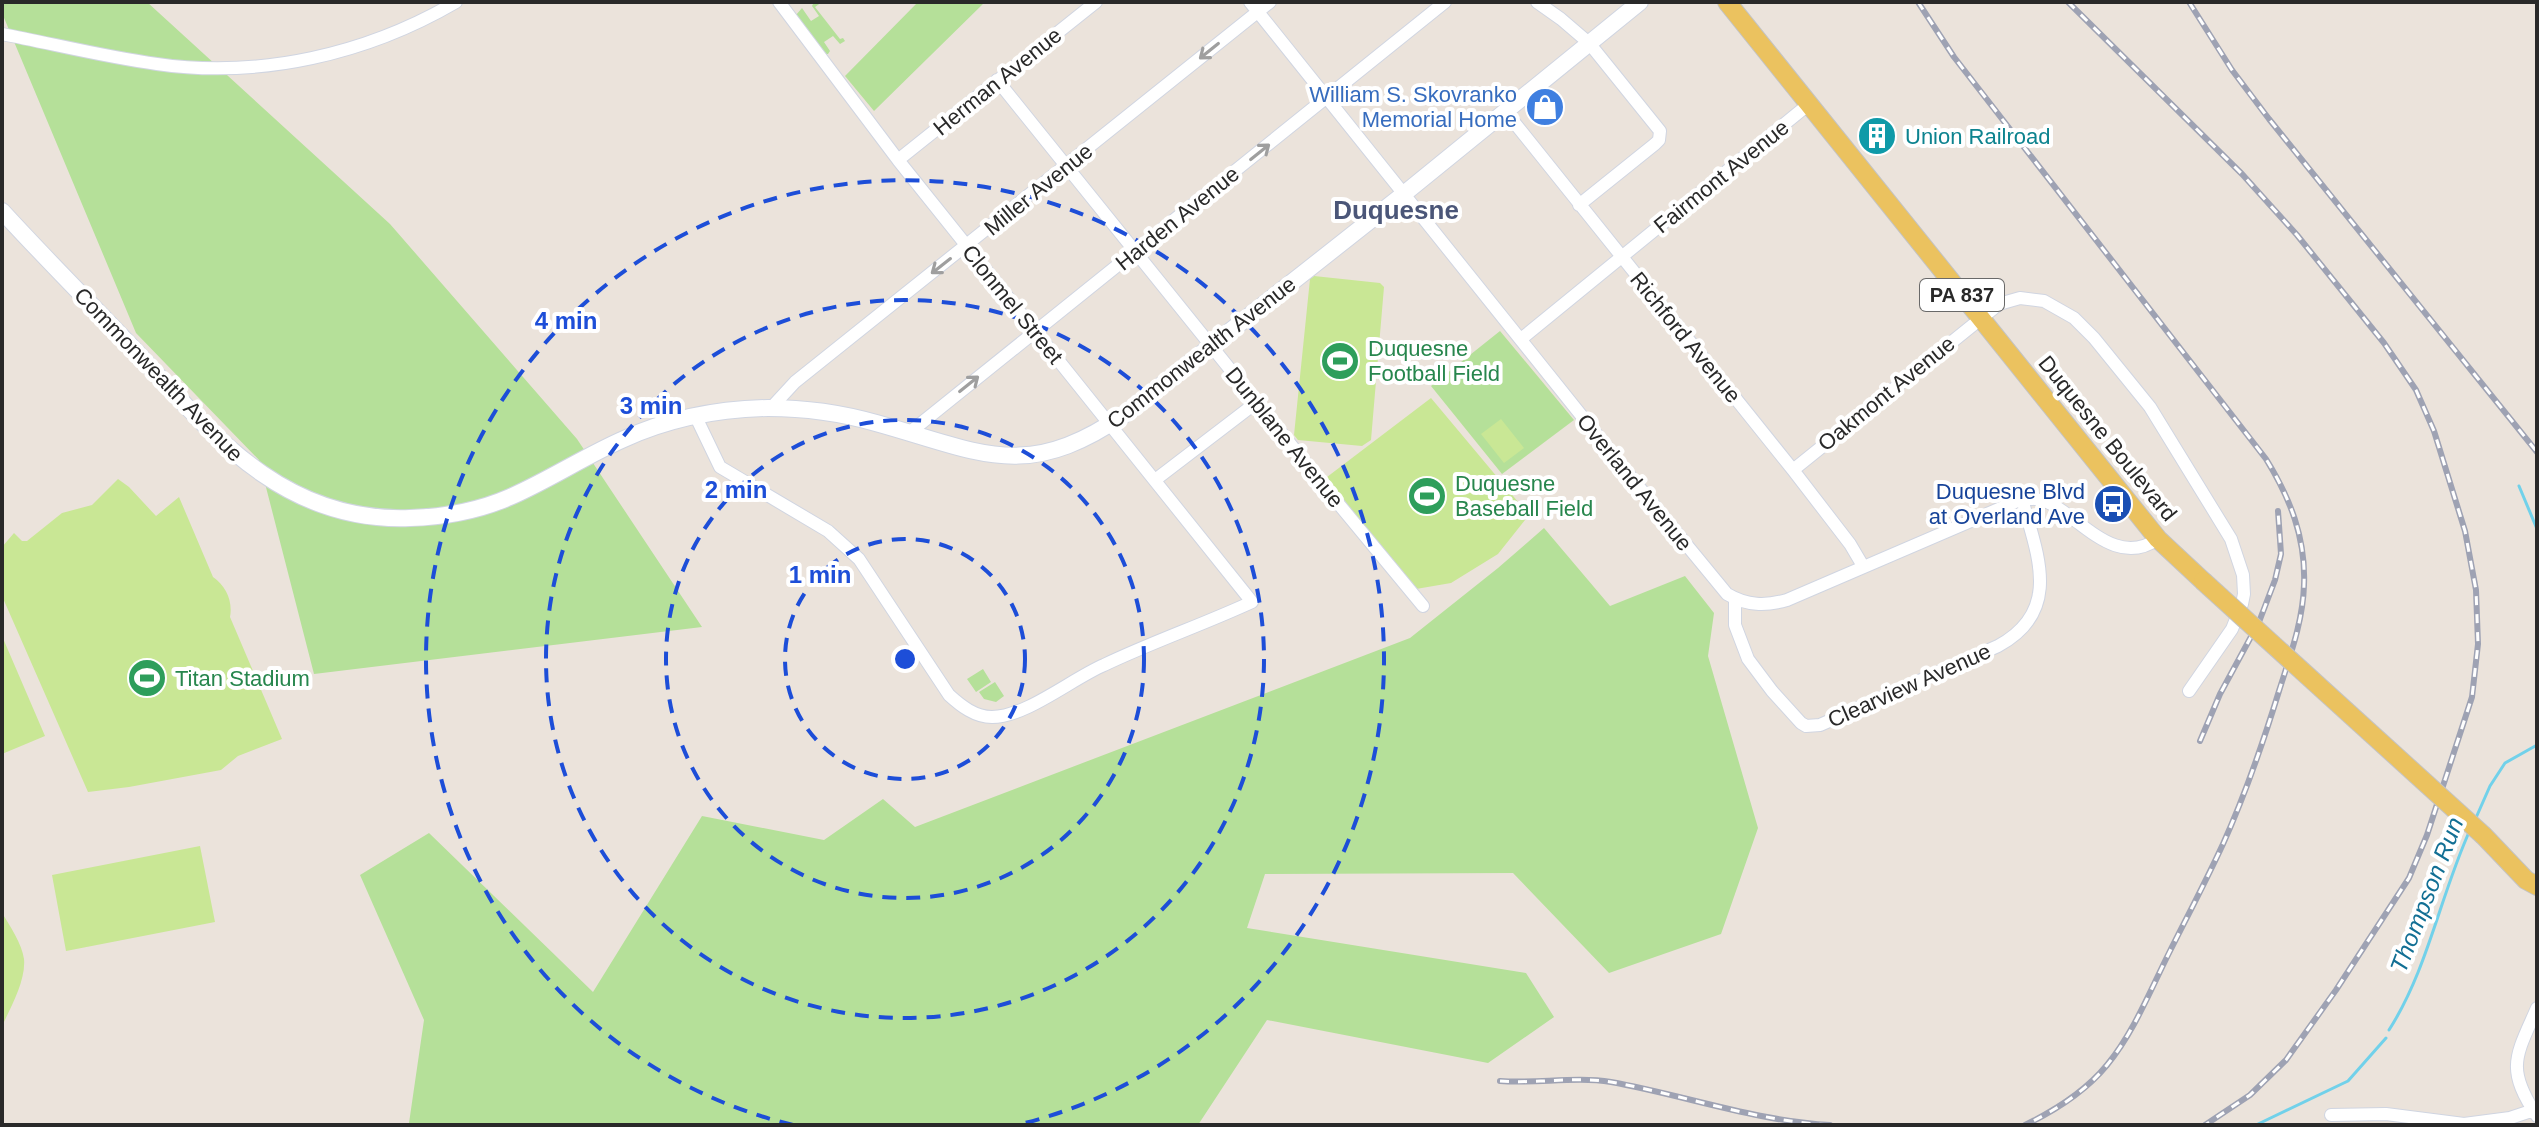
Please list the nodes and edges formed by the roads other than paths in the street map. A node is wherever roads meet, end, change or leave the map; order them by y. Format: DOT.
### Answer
graph roads {
  1 [pos="456,2"];
  2 [pos="779,2"];
  3 [pos="1096,2"];
  4 [pos="1270,2"];
  5 [pos="1445,2"];
  6 [pos="1537,2"];
  7 [pos="1640,2"];
  8 [pos="1727,2"];
  9 [pos="1254,7"];
  10 [pos="2,34"];
  11 [pos="1589,43"];
  12 [pos="997,80"];
  13 [pos="1328,97"];
  14 [pos="1809,104"];
  15 [pos="1505,111"];
  16 [pos="898,160"];
  17 [pos="1066,165"];
  18 [pos="1405,193"];
  19 [pos="1579,205"];
  20 [pos="2,211"];
  21 [pos="966,246"];
  22 [pos="1135,251"];
  23 [pos="1621,257"];
  24 [pos="1980,317"];
  25 [pos="1035,331"];
  26 [pos="1521,339"];
  27 [pos="1212,345"];
  28 [pos="1257,402"];
  29 [pos="771,408"];
  30 [pos="695,415"];
  31 [pos="1110,424"];
  32 [pos="909,433"];
  33 [pos="1793,470"];
  34 [pos="1155,480"];
  35 [pos="2022,499"];
  36 [pos="2158,539"];
  37 [pos="1863,566"];
  38 [pos="1735,599"];
  39 [pos="1423,606"];
  40 [pos="2189,691"];
  41 [pos="2504,856"];
  42 [pos="2537,871"];
  43 [pos="2537,886"];
  44 [pos="2537,1008"];
  45 [pos="2536,1112"];
  46 [pos="2331,1115"];
  1 -- 10 [label="street"];
  2 -- 16 [label="street, Clonmel Street"];
  3 -- 12 [label="street, Herman Avenue"];
  4 -- 9 [label="street, Miller Avenue"];
  5 -- 13 [label="street, Harden Avenue"];
  6 -- 11 [label="street"];
  7 -- 11 [label="street, Commonwealth Avenue"];
  8 -- 14 [label="main road, Duquesne Boulevard / PA 837"];
  9 -- 13 [label="street, Overland Avenue"];
  9 -- 17 [label="street, Miller Avenue, one-way"];
  11 -- 15 [label="street, Commonwealth Avenue"];
  11 -- 19 [label="street"];
  12 -- 16 [label="street, Herman Avenue"];
  12 -- 17 [label="street, Dunblane Avenue"];
  13 -- 18 [label="street, Overland Avenue"];
  22 -- 13 [label="street, Harden Avenue, one-way"];
  14 -- 23 [label="street, Fairmont Avenue"];
  14 -- 24 [label="main road, Duquesne Boulevard / PA 837"];
  15 -- 18 [label="street, Commonwealth Avenue"];
  15 -- 19 [label="street, Richford Avenue"];
  16 -- 21 [label="street, Clonmel Street"];
  17 -- 21 [label="street, Miller Avenue"];
  17 -- 22 [label="street, Dunblane Avenue"];
  18 -- 26 [label="street, Overland Avenue"];
  18 -- 27 [label="street, Commonwealth Avenue"];
  19 -- 23 [label="street, Richford Avenue"];
  20 -- 30 [label="street, Commonwealth Avenue"];
  21 -- 25 [label="street, Clonmel Street"];
  21 -- 29 [label="street, Miller Avenue, one-way"];
  22 -- 25 [label="street, Harden Avenue"];
  22 -- 27 [label="street, Dunblane Avenue"];
  23 -- 26 [label="street, Fairmont Avenue"];
  23 -- 33 [label="street, Richford Avenue"];
  24 -- 33 [label="street, Oakmont Avenue"];
  24 -- 36 [label="main road, Duquesne Boulevard / PA 837"];
  24 -- 40 [label="street, Oakmont Avenue"];
  25 -- 31 [label="street, Clonmel Street"];
  32 -- 25 [label="street, Harden Avenue, one-way"];
  26 -- 38 [label="street, Overland Avenue"];
  27 -- 28 [label="street, Dunblane Avenue"];
  27 -- 31 [label="street, Commonwealth Avenue"];
  28 -- 34 [label="street"];
  28 -- 39 [label="street, Dunblane Avenue"];
  29 -- 30 [label="street, Commonwealth Avenue"];
  29 -- 32 [label="street, Commonwealth Avenue"];
  30 -- 34 [label="street, Clonmel Street"];
  31 -- 32 [label="street, Commonwealth Avenue"];
  31 -- 34 [label="street, Clonmel Street"];
  33 -- 37 [label="street, Richford Avenue"];
  35 -- 36 [label="street"];
  35 -- 37 [label="street"];
  35 -- 38 [label="street, Clearview Avenue"];
  36 -- 41 [label="main road, Duquesne Boulevard / PA 837, bridge"];
  37 -- 38 [label="street"];
  41 -- 42 [label="main road, Duquesne Boulevard / PA 837"];
  41 -- 43 [label="main road, Duquesne Boulevard / PA 837"];
  44 -- 45 [label="street"];
  45 -- 46 [label="street"];
}
